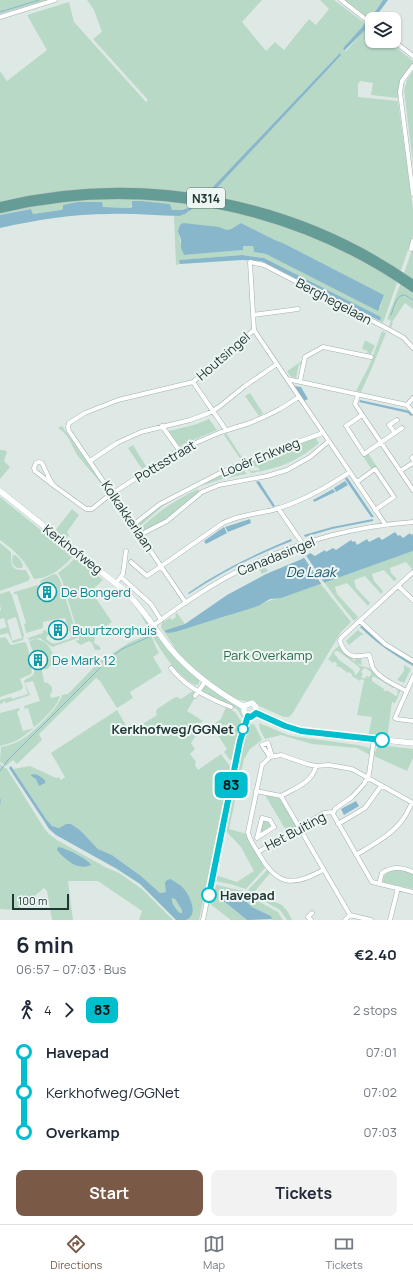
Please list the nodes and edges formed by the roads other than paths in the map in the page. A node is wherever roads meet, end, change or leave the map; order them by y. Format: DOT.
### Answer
graph roads {
  1 [pos="55,0"];
  2 [pos="341,0"];
  3 [pos="0,16"];
  4 [pos="365,19"];
  5 [pos="401,47"];
  6 [pos="413,56"];
  7 [pos="413,66"];
  8 [pos="413,194"];
  9 [pos="0,205"];
  10 [pos="0,210"];
  11 [pos="413,241"];
  12 [pos="411,249"];
  13 [pos="250,262"];
  14 [pos="397,275"];
  15 [pos="404,280"];
  16 [pos="413,283"];
  17 [pos="413,289"];
  18 [pos="298,309"];
  19 [pos="253,314"];
  20 [pos="254,330"];
  21 [pos="413,348"];
  22 [pos="371,357"];
  23 [pos="277,364"];
  24 [pos="287,379"];
  25 [pos="194,382"];
  26 [pos="300,382"];
  27 [pos="358,395"];
  28 [pos="299,397"];
  29 [pos="413,398"];
  30 [pos="407,405"];
  31 [pos="211,412"];
  32 [pos="413,412"];
  33 [pos="362,415"];
  34 [pos="397,420"];
  35 [pos="162,426"];
  36 [pos="402,428"];
  37 [pos="69,431"];
  38 [pos="223,431"];
  39 [pos="323,433"];
  40 [pos="395,433"];
  41 [pos="329,441"];
  42 [pos="381,443"];
  43 [pos="178,450"];
  44 [pos="90,461"];
  45 [pos="413,463"];
  46 [pos="400,471"];
  47 [pos="350,472"];
  48 [pos="357,482"];
  49 [pos="198,484"];
  50 [pos="54,485"];
  51 [pos="413,490"];
  52 [pos="0,491"];
  53 [pos="202,492"];
  54 [pos="112,494"];
  55 [pos="276,509"];
  56 [pos="375,510"];
  57 [pos="413,522"];
  58 [pos="385,524"];
  59 [pos="133,525"];
  60 [pos="140,534"];
  61 [pos="302,543"];
  62 [pos="126,551"];
  63 [pos="131,562"];
  64 [pos="161,566"];
  65 [pos="413,572"];
  66 [pos="121,577"];
  67 [pos="116,583"];
  68 [pos="398,586"];
  69 [pos="413,600"];
  70 [pos="186,602"];
  71 [pos="161,620"];
  72 [pos="360,621"];
  73 [pos="154,626"];
  74 [pos="413,662"];
  75 [pos="171,668"];
  76 [pos="413,677"];
  77 [pos="205,682"];
  78 [pos="411,686"];
  79 [pos="198,691"];
  80 [pos="406,691"];
  81 [pos="195,696"];
  82 [pos="231,707"];
  83 [pos="244,707"];
  84 [pos="256,713"];
  85 [pos="248,716"];
  86 [pos="413,722"];
  87 [pos="374,739"];
  88 [pos="413,743"];
  89 [pos="316,766"];
  90 [pos="367,778"];
  91 [pos="381,786"];
  92 [pos="256,791"];
  93 [pos="281,796"];
  94 [pos="412,803"];
  95 [pos="333,812"];
  96 [pos="338,824"];
  97 [pos="299,827"];
  98 [pos="258,837"];
  99 [pos="258,852"];
  100 [pos="356,855"];
  101 [pos="323,870"];
  102 [pos="413,872"];
  103 [pos="379,884"];
  104 [pos="398,888"];
  105 [pos="413,892"];
  106 [pos="312,913"];
  107 [pos="350,915"];
  108 [pos="203,920"];
  109 [pos="311,920"];
  110 [pos="345,920"];
  111 [pos="371,920"];
  112 [pos="390,920"];
  1 -- 3 [label="street"];
  2 -- 4 [label="street"];
  5 -- 6 [label="street"];
  7 -- 8 [label="street"];
  9 -- 14 [label="main road, N314"];
  10 -- 14 [label="main road, N314"];
  11 -- 12 [label="street"];
  13 -- 19 [label="street, Houtsingel"];
  13 -- 21 [label="street, Berghegelaan"];
  14 -- 15 [label="main road, N314"];
  15 -- 16 [label="main road, N314"];
  15 -- 17 [label="main road, N314"];
  18 -- 19 [label="street"];
  19 -- 20 [label="street, Houtsingel"];
  20 -- 23 [label="street"];
  20 -- 25 [label="street, Houtsingel"];
  22 -- 26 [label="street"];
  23 -- 24 [label="street"];
  23 -- 31 [label="street"];
  24 -- 26 [label="street"];
  24 -- 28 [label="street"];
  25 -- 31 [label="street"];
  25 -- 37 [label="street, Houtsingel"];
  26 -- 27 [label="street"];
  27 -- 30 [label="street"];
  27 -- 33 [label="street"];
  28 -- 38 [label="street, Pottsstraat"];
  28 -- 39 [label="street"];
  29 -- 30 [label="street"];
  30 -- 32 [label="street"];
  31 -- 35 [label="street"];
  31 -- 38 [label="street"];
  33 -- 42 [label="street"];
  33 -- 42 [label="street"];
  34 -- 40 [label="street"];
  35 -- 43 [label="street"];
  35 -- 44 [label="street"];
  36 -- 40 [label="street"];
  37 -- 44 [label="street, Kolkakkerlaan"];
  38 -- 43 [label="street, Pottsstraat"];
  39 -- 41 [label="street"];
  39 -- 49 [label="street, Looër Enkweg"];
  40 -- 42 [label="street"];
  41 -- 47 [label="street"];
  41 -- 53 [label="street, Looër Enkweg"];
  42 -- 46 [label="street"];
  43 -- 54 [label="street, Pottsstraat"];
  44 -- 54 [label="street, Kolkakkerlaan"];
  45 -- 46 [label="street"];
  46 -- 51 [label="street"];
  47 -- 48 [label="street"];
  47 -- 55 [label="street"];
  48 -- 56 [label="street"];
  48 -- 56 [label="street"];
  49 -- 53 [label="street"];
  49 -- 59 [label="street, Looër Enkweg"];
  50 -- 50 [label="street"];
  50 -- 54 [label="street, Pottsstraat"];
  52 -- 67 [label="street, Kerkhofweg"];
  53 -- 60 [label="street, Looër Enkweg"];
  54 -- 59 [label="street, Kolkakkerlaan"];
  55 -- 61 [label="street"];
  55 -- 64 [label="street"];
  56 -- 58 [label="street"];
  57 -- 58 [label="street, Canadasingel"];
  58 -- 61 [label="street, Canadasingel"];
  59 -- 60 [label="street, Kolkakkerlaan"];
  60 -- 64 [label="street, Kolkakkerlaan"];
  61 -- 70 [label="street, Canadasingel"];
  62 -- 66 [label="street"];
  63 -- 64 [label="street"];
  64 -- 70 [label="street, Kolkakkerlaan"];
  65 -- 68 [label="street"];
  66 -- 67 [label="street"];
  66 -- 71 [label="street"];
  67 -- 73 [label="street, Kerkhofweg"];
  68 -- 69 [label="street"];
  68 -- 72 [label="street"];
  70 -- 71 [label="street, Canadasingel"];
  71 -- 73 [label="street, Canadasingel"];
  72 -- 74 [label="street"];
  72 -- 80 [label="street"];
  73 -- 77 [label="street, Kerkhofweg"];
  75 -- 79 [label="street"];
  76 -- 78 [label="street"];
  77 -- 79 [label="street"];
  77 -- 83 [label="street, Kerkhofweg"];
  78 -- 80 [label="street"];
  79 -- 81 [label="street"];
  79 -- 82 [label="street"];
  80 -- 86 [label="street"];
  83 -- 84 [label="street"];
  83 -- 85 [label="street"];
  84 -- 85 [label="street"];
  84 -- 87 [label="street"];
  85 -- 108 [label="street"];
  87 -- 88 [label="street"];
  87 -- 90 [label="street"];
  89 -- 90 [label="street"];
  89 -- 92 [label="street"];
  89 -- 93 [label="street"];
  90 -- 91 [label="street"];
  90 -- 95 [label="street"];
  91 -- 94 [label="street"];
  91 -- 96 [label="street"];
  92 -- 93 [label="street"];
  92 -- 99 [label="street"];
  93 -- 97 [label="street"];
  94 -- 100 [label="street"];
  95 -- 96 [label="street"];
  95 -- 97 [label="street, Het Buiting"];
  96 -- 100 [label="street"];
  97 -- 99 [label="street, Het Buiting"];
  97 -- 101 [label="street"];
  98 -- 98 [label="street"];
  99 -- 101 [label="street"];
  100 -- 103 [label="street"];
  101 -- 107 [label="street"];
  102 -- 103 [label="street"];
  103 -- 104 [label="street"];
  104 -- 105 [label="street"];
  104 -- 112 [label="street"];
  106 -- 109 [label="street"];
  107 -- 110 [label="street"];
  107 -- 111 [label="street"];
}
